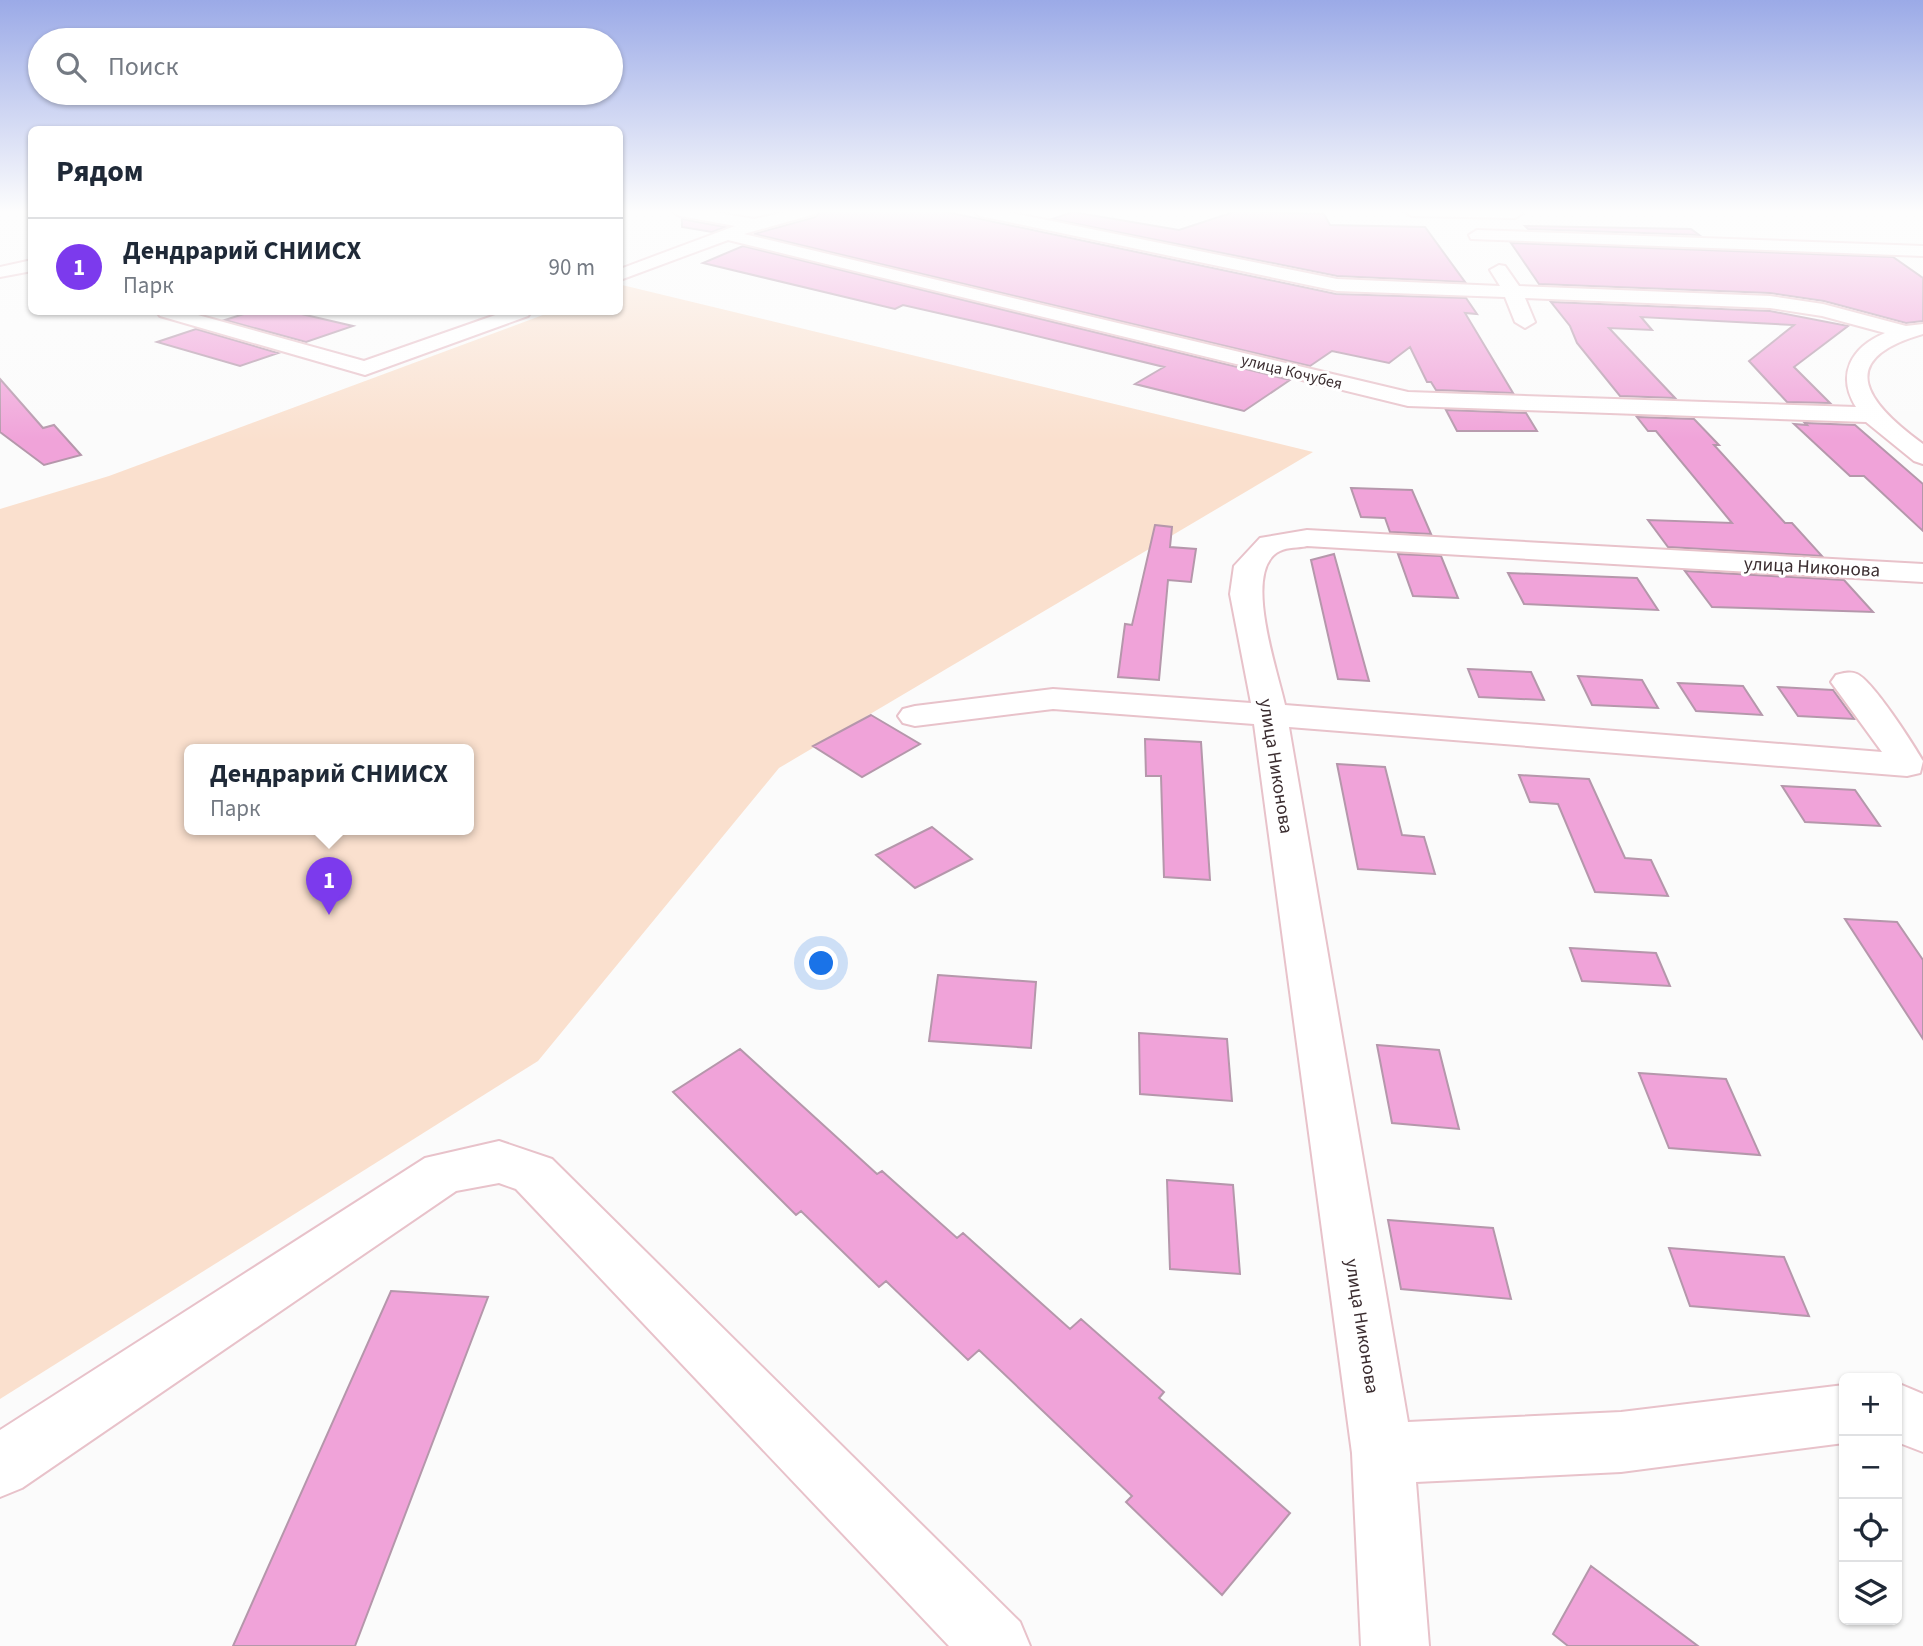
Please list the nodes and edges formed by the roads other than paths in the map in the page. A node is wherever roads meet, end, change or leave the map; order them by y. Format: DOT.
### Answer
graph roads {
  1 [pos="947,288"];
  2 [pos="1435,288"];
  3 [pos="1512,290"];
  4 [pos="178,315"];
  5 [pos="513,315"];
  6 [pos="1525,322"];
  7 [pos="1914,330"];
  8 [pos="1872,415"];
  9 [pos="1923,456"];
  10 [pos="1923,573"];
  11 [pos="1848,682"];
  12 [pos="1270,714"];
  13 [pos="915,716"];
  14 [pos="1902,1414"];
  15 [pos="1839,1415"];
  16 [pos="1923,1423"];
  17 [pos="1382,1453"];
  18 [pos="0,1466"];
  19 [pos="996,1646"];
  20 [pos="1395,1646"];
  1 -- 8 [label="street, улица Кочубея"];
  2 -- 3 [label="street"];
  3 -- 6 [label="street"];
  3 -- 7 [label="street"];
  4 -- 5 [label="street"];
  7 -- 8 [label="street"];
  8 -- 9 [label="street"];
  10 -- 12 [label="street, улица Никонова"];
  11 -- 12 [label="street"];
  12 -- 13 [label="street"];
  12 -- 17 [label="street, улица Никонова"];
  14 -- 16 [label="street"];
  15 -- 17 [label="street"];
  17 -- 20 [label="street, улица Никонова"];
  18 -- 19 [label="street"];
}
